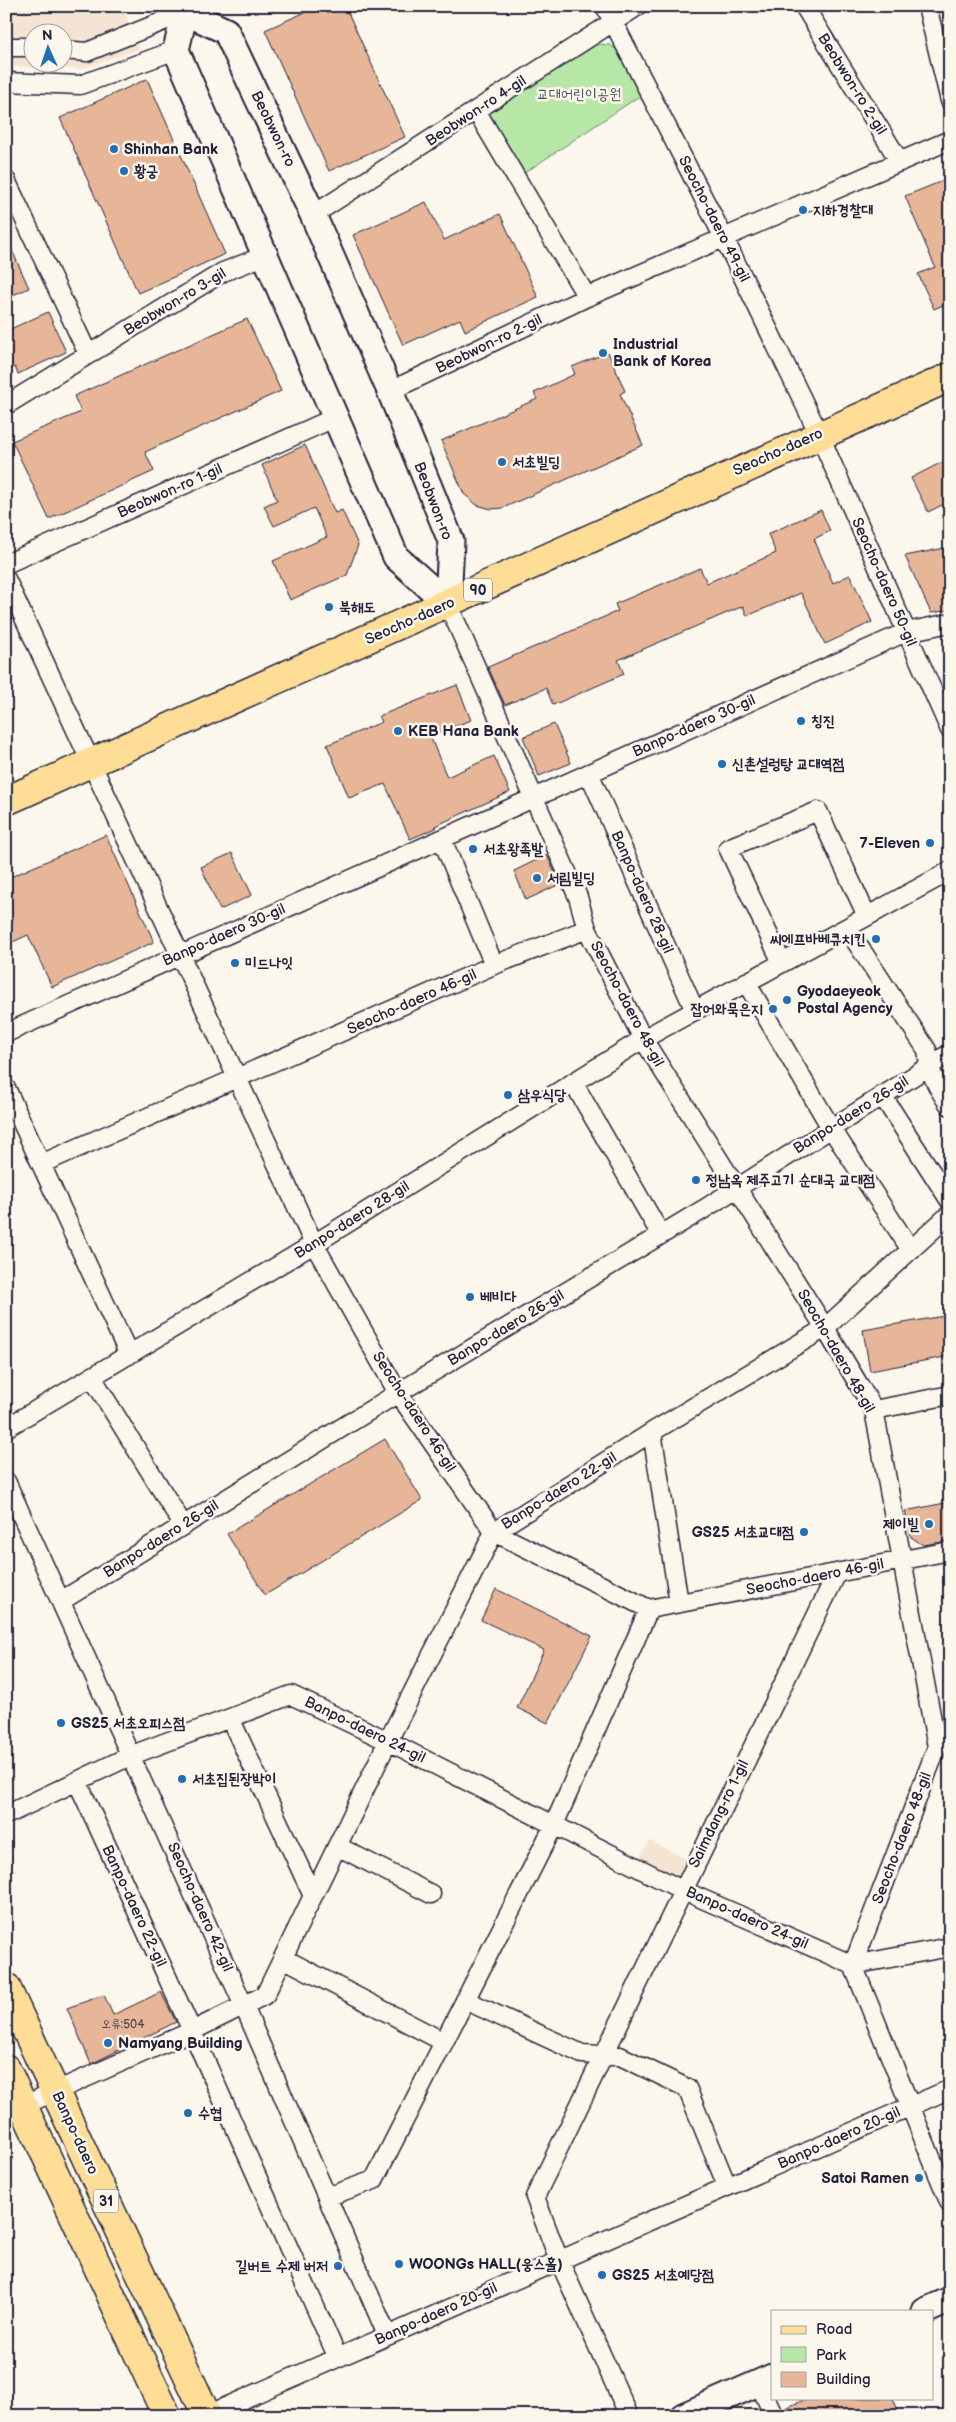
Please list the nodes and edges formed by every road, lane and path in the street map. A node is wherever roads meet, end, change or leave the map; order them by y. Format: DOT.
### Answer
graph roads {
  1 [pos="638,6"];
  2 [pos="804,6"];
  3 [pos="927,6"];
  4 [pos="192,9"];
  5 [pos="609,14"];
  6 [pos="9,46"];
  7 [pos="22,47"];
  8 [pos="176,50"];
  9 [pos="72,51"];
  10 [pos="6,82"];
  11 [pos="950,101"];
  12 [pos="477,112"];
  13 [pos="950,140"];
  14 [pos="900,162"];
  15 [pos="6,180"];
  16 [pos="314,215"];
  17 [pos="724,238"];
  18 [pos="264,256"];
  19 [pos="587,297"];
  20 [pos="88,354"];
  21 [pos="950,377"];
  22 [pos="390,391"];
  23 [pos="6,405"];
  24 [pos="334,418"];
  25 [pos="819,434"];
  26 [pos="6,564"];
  27 [pos="6,579"];
  28 [pos="448,604"];
  29 [pos="950,623"];
  30 [pos="906,632"];
  31 [pos="950,730"];
  32 [pos="93,763"];
  33 [pos="589,773"];
  34 [pos="534,798"];
  35 [pos="6,801"];
  36 [pos="442,839"];
  37 [pos="950,871"];
  38 [pos="867,916"];
  39 [pos="847,928"];
  40 [pos="587,929"];
  41 [pos="180,954"];
  42 [pos="782,963"];
  43 [pos="494,965"];
  44 [pos="746,982"];
  45 [pos="695,1011"];
  46 [pos="6,1033"];
  47 [pos="643,1039"];
  48 [pos="950,1053"];
  49 [pos="929,1066"];
  50 [pos="238,1079"];
  51 [pos="574,1082"];
  52 [pos="6,1088"];
  53 [pos="882,1095"];
  54 [pos="950,1106"];
  55 [pos="831,1128"];
  56 [pos="41,1164"];
  57 [pos="736,1187"];
  58 [pos="950,1201"];
  59 [pos="950,1214"];
  60 [pos="662,1235"];
  61 [pos="314,1244"];
  62 [pos="911,1250"];
  63 [pos="825,1328"];
  64 [pos="129,1355"];
  65 [pos="92,1377"];
  66 [pos="398,1393"];
  67 [pos="950,1395"];
  68 [pos="874,1410"];
  69 [pos="6,1428"];
  70 [pos="652,1432"];
  71 [pos="6,1481"];
  72 [pos="183,1526"];
  73 [pos="494,1532"];
  74 [pos="950,1551"];
  75 [pos="903,1561"];
  76 [pos="836,1573"];
  77 [pos="62,1601"];
  78 [pos="679,1603"];
  79 [pos="649,1609"];
  80 [pos="230,1718"];
  81 [pos="388,1740"];
  82 [pos="944,1746"];
  83 [pos="132,1755"];
  84 [pos="76,1782"];
  85 [pos="6,1815"];
  86 [pos="554,1825"];
  87 [pos="337,1846"];
  88 [pos="682,1890"];
  89 [pos="431,1894"];
  90 [pos="313,1896"];
  91 [pos="950,1948"];
  92 [pos="283,1958"];
  93 [pos="853,1965"];
  94 [pos="6,1986"];
  95 [pos="465,2000"];
  96 [pos="243,2004"];
  97 [pos="192,2031"];
  98 [pos="444,2042"];
  99 [pos="602,2055"];
  100 [pos="6,2069"];
  101 [pos="950,2089"];
  102 [pos="55,2092"];
  103 [pos="910,2106"];
  104 [pos="15,2109"];
  105 [pos="727,2186"];
  106 [pos="327,2197"];
  107 [pos="950,2204"];
  108 [pos="559,2260"];
  109 [pos="950,2300"];
  110 [pos="927,2310"];
  111 [pos="387,2335"];
  112 [pos="337,2356"];
  113 [pos="766,2380"];
  114 [pos="207,2415"];
  115 [pos="167,2416"];
  116 [pos="629,2416"];
  117 [pos="683,2416"];
  118 [pos="774,2416"];
  1 -- 5 [label="street, Beobwon-ro 4-gil"];
  2 -- 14 [label="street, Beobwon-ro 2-gil"];
  3 -- 11 [label="street"];
  4 -- 8 [label="street"];
  4 -- 9 [label="street"];
  4 -- 16 [label="street, Beobwon-ro"];
  5 -- 12 [label="street, Beobwon-ro 4-gil"];
  5 -- 17 [label="street, Seocho-daero 49-gil"];
  6 -- 7 [label="street"];
  8 -- 10 [label="street"];
  8 -- 18 [label="street"];
  12 -- 16 [label="street, Beobwon-ro 4-gil"];
  12 -- 19 [label="street"];
  13 -- 14 [label="street, Beobwon-ro 2-gil"];
  14 -- 17 [label="street, Beobwon-ro 2-gil"];
  15 -- 20 [label="street"];
  16 -- 22 [label="street, Beobwon-ro"];
  17 -- 19 [label="street, Beobwon-ro 2-gil"];
  17 -- 25 [label="street, Seocho-daero 49-gil"];
  18 -- 20 [label="street, Beobwon-ro 3-gil"];
  18 -- 24 [label="street"];
  19 -- 22 [label="street, Beobwon-ro 2-gil"];
  20 -- 23 [label="street, Beobwon-ro 3-gil"];
  21 -- 25 [label="main road, Seocho-daero / 90"];
  22 -- 28 [label="street, Beobwon-ro"];
  24 -- 26 [label="street, Beobwon-ro 1-gil"];
  24 -- 28 [label="street"];
  25 -- 28 [label="main road, Seocho-daero / 90"];
  25 -- 30 [label="street, Seocho-daero 50-gil"];
  27 -- 32 [label="street, Seocho-daero 46-gil"];
  28 -- 32 [label="main road, Seocho-daero / 90"];
  28 -- 34 [label="street, Seocho-daero 48-gil"];
  29 -- 30 [label="street, Banpo-daero 30-gil"];
  30 -- 31 [label="street, Seocho-daero 50-gil"];
  30 -- 33 [label="street, Banpo-daero 30-gil"];
  32 -- 35 [label="main road, Seocho-daero / 90"];
  32 -- 41 [label="street, Seocho-daero 46-gil"];
  33 -- 34 [label="street, Banpo-daero 30-gil"];
  33 -- 45 [label="street, Banpo-daero 28-gil"];
  34 -- 36 [label="street, Banpo-daero 30-gil"];
  34 -- 40 [label="street, Seocho-daero 48-gil"];
  36 -- 41 [label="street, Banpo-daero 30-gil"];
  36 -- 43 [label="street"];
  37 -- 38 [label="street, Banpo-daero 28-gil"];
  38 -- 39 [label="street, Banpo-daero 28-gil"];
  38 -- 42 [label="street"];
  39 -- 42 [label="street, Banpo-daero 28-gil"];
  39 -- 49 [label="street"];
  40 -- 43 [label="street, Seocho-daero 46-gil"];
  40 -- 47 [label="street, Seocho-daero 48-gil"];
  41 -- 46 [label="street, Banpo-daero 30-gil"];
  41 -- 50 [label="street, Seocho-daero 46-gil"];
  42 -- 44 [label="street, Banpo-daero 28-gil"];
  43 -- 50 [label="street, Seocho-daero 46-gil"];
  44 -- 45 [label="street, Banpo-daero 28-gil"];
  44 -- 55 [label="street"];
  45 -- 47 [label="street, Banpo-daero 28-gil"];
  47 -- 51 [label="street, Banpo-daero 28-gil"];
  47 -- 57 [label="street, Seocho-daero 48-gil"];
  48 -- 49 [label="street, Banpo-daero 26-gil"];
  49 -- 53 [label="street, Banpo-daero 26-gil"];
  49 -- 54 [label="street"];
  50 -- 56 [label="street, Seocho-daero 46-gil"];
  50 -- 61 [label="street, Seocho-daero 46-gil"];
  51 -- 60 [label="street"];
  51 -- 61 [label="street, Banpo-daero 28-gil"];
  52 -- 56 [label="street"];
  53 -- 55 [label="street, Banpo-daero 26-gil"];
  53 -- 58 [label="street"];
  55 -- 57 [label="street, Banpo-daero 26-gil"];
  55 -- 62 [label="street"];
  56 -- 64 [label="street"];
  57 -- 60 [label="street, Banpo-daero 26-gil"];
  57 -- 63 [label="street, Seocho-daero 48-gil"];
  59 -- 62 [label="street, Banpo-daero 22-gil"];
  60 -- 66 [label="street, Banpo-daero 26-gil"];
  61 -- 64 [label="street, Banpo-daero 28-gil"];
  61 -- 66 [label="street, Seocho-daero 46-gil"];
  62 -- 63 [label="street, Banpo-daero 22-gil"];
  63 -- 68 [label="street, Seocho-daero 48-gil"];
  63 -- 70 [label="street, Banpo-daero 22-gil"];
  64 -- 65 [label="street, Banpo-daero 28-gil"];
  65 -- 69 [label="street, Banpo-daero 28-gil"];
  65 -- 72 [label="street"];
  66 -- 72 [label="street, Banpo-daero 26-gil"];
  66 -- 73 [label="street, Seocho-daero 46-gil"];
  67 -- 68 [label="street"];
  68 -- 75 [label="street, Seocho-daero 48-gil"];
  70 -- 73 [label="street, Banpo-daero 22-gil"];
  70 -- 78 [label="street"];
  71 -- 77 [label="street, Seocho-daero 42-gil"];
  72 -- 77 [label="street, Banpo-daero 26-gil"];
  73 -- 79 [label="street, Seocho-daero 46-gil"];
  73 -- 81 [label="street, Banpo-daero 22-gil"];
  74 -- 75 [label="street, Seocho-daero 46-gil"];
  75 -- 76 [label="street, Seocho-daero 46-gil"];
  75 -- 82 [label="street, Seocho-daero 48-gil"];
  76 -- 78 [label="street, Seocho-daero 46-gil"];
  76 -- 88 [label="street, Saimdang-ro 1-gil"];
  77 -- 83 [label="street, Seocho-daero 42-gil"];
  78 -- 79 [label="street, Seocho-daero 46-gil"];
  79 -- 86 [label="street"];
  80 -- 81 [label="street, Banpo-daero 24-gil"];
  80 -- 83 [label="street, Banpo-daero 24-gil"];
  80 -- 90 [label="street"];
  81 -- 86 [label="street, Banpo-daero 24-gil"];
  81 -- 87 [label="street, Banpo-daero 22-gil"];
  82 -- 93 [label="street, Seocho-daero 48-gil"];
  83 -- 84 [label="street, Banpo-daero 24-gil"];
  83 -- 96 [label="street, Seocho-daero 42-gil"];
  84 -- 85 [label="street, Banpo-daero 24-gil"];
  84 -- 97 [label="street, Banpo-daero 22-gil"];
  86 -- 88 [label="street, Banpo-daero 24-gil"];
  86 -- 95 [label="street"];
  87 -- 89 [label="street"];
  87 -- 90 [label="street, Banpo-daero 22-gil"];
  88 -- 93 [label="street, Banpo-daero 24-gil"];
  88 -- 99 [label="street, Saimdang-ro 1-gil"];
  90 -- 92 [label="street, Banpo-daero 22-gil"];
  91 -- 93 [label="street"];
  92 -- 96 [label="street, Banpo-daero 22-gil"];
  92 -- 98 [label="street"];
  93 -- 103 [label="street"];
  94 -- 102 [label="main road, Banpo-daero / 31"];
  95 -- 98 [label="street"];
  95 -- 99 [label="street"];
  96 -- 97 [label="street, Banpo-daero 22-gil"];
  96 -- 106 [label="street, Seocho-daero 42-gil"];
  97 -- 102 [label="street, Banpo-daero 22-gil"];
  97 -- 112 [label="street"];
  98 -- 106 [label="street"];
  99 -- 105 [label="street"];
  99 -- 108 [label="street, Saimdang-ro 1-gil"];
  100 -- 104 [label="main road, 31"];
  101 -- 103 [label="street, Banpo-daero 20-gil"];
  102 -- 104 [label="street, Banpo-daero 22-gil"];
  102 -- 114 [label="main road, Banpo-daero / 31"];
  103 -- 105 [label="street, Banpo-daero 20-gil"];
  103 -- 107 [label="street"];
  104 -- 115 [label="main road, 31"];
  105 -- 108 [label="street, Banpo-daero 20-gil"];
  106 -- 111 [label="street, Seocho-daero 42-gil"];
  108 -- 111 [label="street, Banpo-daero 20-gil"];
  108 -- 116 [label="street, Saimdang-ro 1-gil"];
  109 -- 110 [label="street"];
  111 -- 112 [label="street, Banpo-daero 20-gil"];
  112 -- 114 [label="street, Banpo-daero 20-gil"];
  113 -- 117 [label="street"];
  113 -- 118 [label="street"];
}
